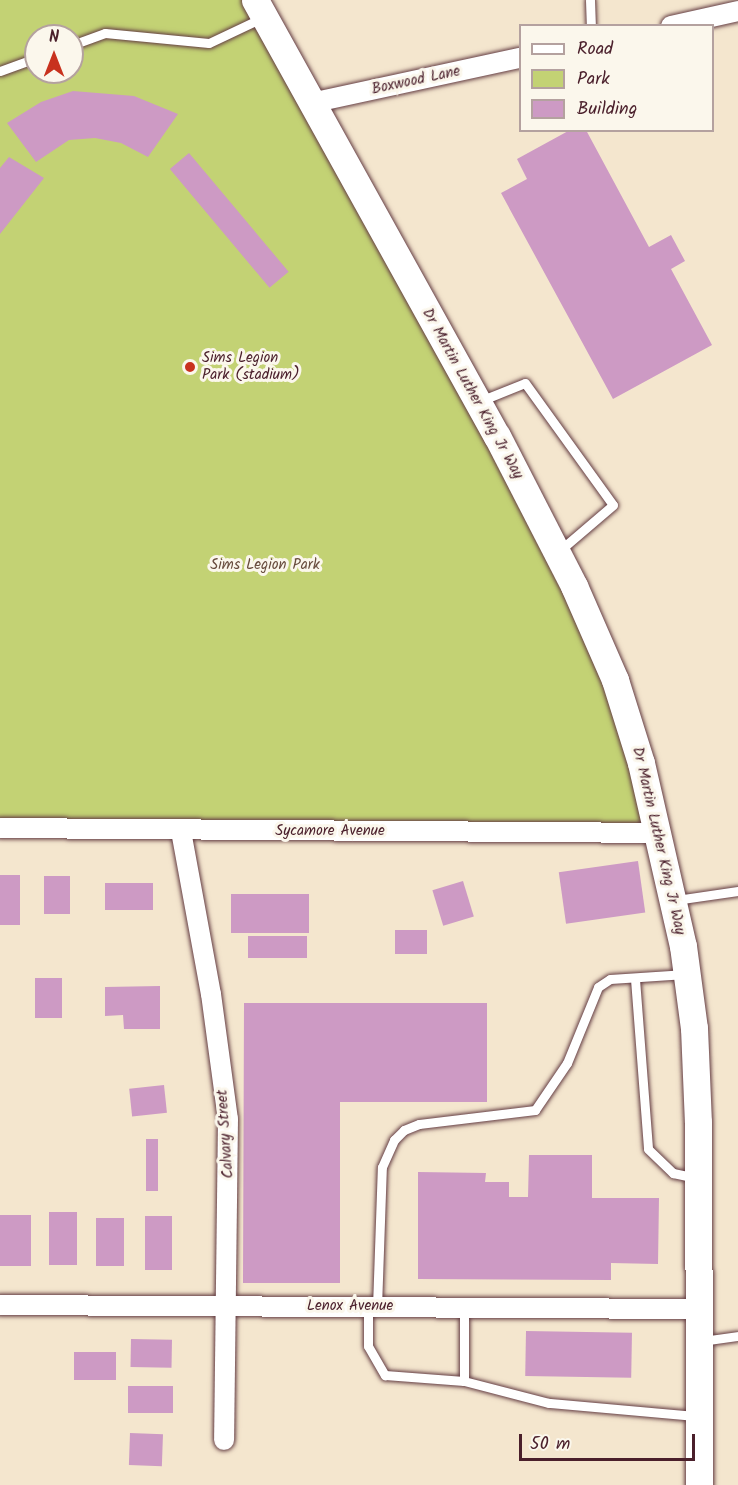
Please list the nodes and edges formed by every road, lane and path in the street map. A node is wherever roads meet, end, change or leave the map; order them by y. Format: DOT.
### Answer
graph roads {
  1 [pos="590,0"];
  2 [pos="260,9"];
  3 [pos="738,11"];
  4 [pos="591,24"];
  5 [pos="680,24"];
  6 [pos="84,41"];
  7 [pos="519,58"];
  8 [pos="24,62"];
  9 [pos="0,71"];
  10 [pos="311,103"];
  11 [pos="477,402"];
  12 [pos="557,554"];
  13 [pos="0,828"];
  14 [pos="181,831"];
  15 [pos="660,833"];
  16 [pos="738,891"];
  17 [pos="674,900"];
  18 [pos="687,974"];
  19 [pos="635,979"];
  20 [pos="699,1178"];
  21 [pos="0,1305"];
  22 [pos="223,1306"];
  23 [pos="373,1307"];
  24 [pos="464,1307"];
  25 [pos="699,1309"];
  26 [pos="738,1336"];
  27 [pos="699,1341"];
  28 [pos="464,1381"];
  29 [pos="699,1416"];
  30 [pos="224,1440"];
  31 [pos="699,1485"];
  1 -- 4 [label="lane"];
  2 -- 6 [label="lane"];
  2 -- 10 [label="main road, Dr Martin Luther King Jr Way"];
  3 -- 5 [label="street"];
  7 -- 10 [label="street, Boxwood Lane"];
  8 -- 9 [label="lane"];
  10 -- 11 [label="main road, Dr Martin Luther King Jr Way"];
  11 -- 12 [label="main road, Dr Martin Luther King Jr Way"];
  11 -- 12 [label="lane"];
  12 -- 15 [label="main road, Dr Martin Luther King Jr Way"];
  13 -- 14 [label="street, Sycamore Avenue"];
  14 -- 15 [label="street, Sycamore Avenue"];
  14 -- 22 [label="street, Calvary Street"];
  15 -- 17 [label="main road, Dr Martin Luther King Jr Way"];
  16 -- 17 [label="lane"];
  17 -- 18 [label="main road, Dr Martin Luther King Jr Way"];
  18 -- 19 [label="lane"];
  18 -- 20 [label="main road, Dr Martin Luther King Jr Way"];
  19 -- 20 [label="lane"];
  19 -- 23 [label="lane"];
  20 -- 25 [label="main road, Dr Martin Luther King Jr Way"];
  21 -- 22 [label="street, Lenox Avenue"];
  22 -- 23 [label="street, Lenox Avenue"];
  22 -- 30 [label="street, Calvary Street"];
  23 -- 24 [label="street, Lenox Avenue"];
  23 -- 28 [label="lane"];
  24 -- 25 [label="street, Lenox Avenue"];
  24 -- 28 [label="lane"];
  25 -- 27 [label="main road, Dr Martin Luther King Jr Way"];
  26 -- 27 [label="lane"];
  27 -- 29 [label="main road, Dr Martin Luther King Jr Way"];
  28 -- 29 [label="lane"];
  29 -- 31 [label="main road, Dr Martin Luther King Jr Way"];
}
